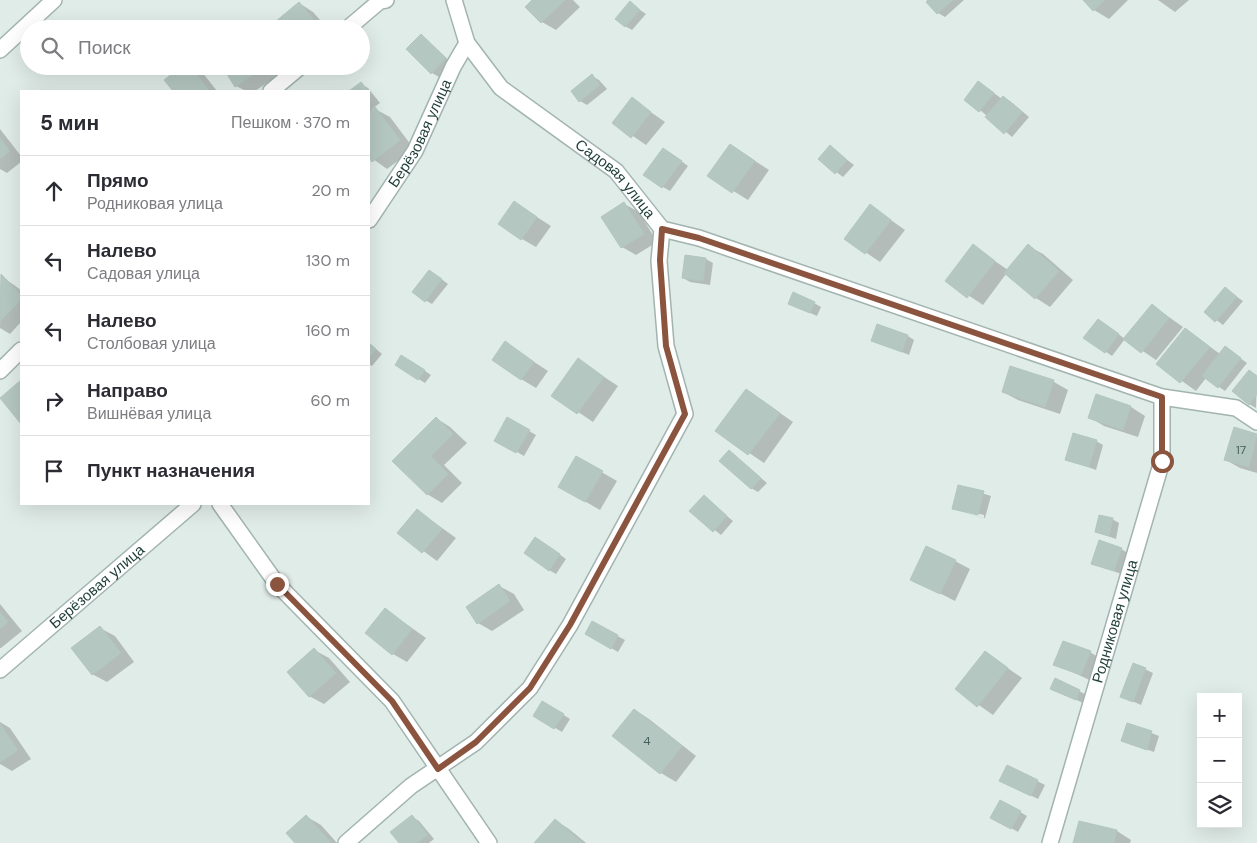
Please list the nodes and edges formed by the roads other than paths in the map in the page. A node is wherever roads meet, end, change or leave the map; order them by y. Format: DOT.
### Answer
graph roads {
  1 [pos="54,0"];
  2 [pos="386,0"];
  3 [pos="454,0"];
  4 [pos="32,20"];
  5 [pos="358,20"];
  6 [pos="20,31"];
  7 [pos="467,43"];
  8 [pos="0,50"];
  9 [pos="290,75"];
  10 [pos="272,90"];
  11 [pos="370,219"];
  12 [pos="662,229"];
  13 [pos="20,351"];
  14 [pos="0,371"];
  15 [pos="1162,397"];
  16 [pos="1257,422"];
  17 [pos="191,505"];
  18 [pos="221,505"];
  19 [pos="0,670"];
  20 [pos="438,769"];
  21 [pos="346,843"];
  22 [pos="489,843"];
  23 [pos="1050,843"];
  1 -- 4 [label="street"];
  2 -- 5 [label="street"];
  3 -- 7 [label="street, Садовая улица"];
  6 -- 8 [label="street"];
  7 -- 11 [label="street, Берёзовая улица"];
  7 -- 12 [label="street, Садовая улица"];
  9 -- 10 [label="street"];
  12 -- 15 [label="street, Садовая улица"];
  12 -- 20 [label="street"];
  13 -- 14 [label="street"];
  15 -- 16 [label="street, Садовая улица"];
  15 -- 23 [label="street, Родниковая улица"];
  17 -- 19 [label="street, Берёзовая улица"];
  18 -- 20 [label="street"];
  20 -- 21 [label="street"];
  20 -- 22 [label="street"];
}
